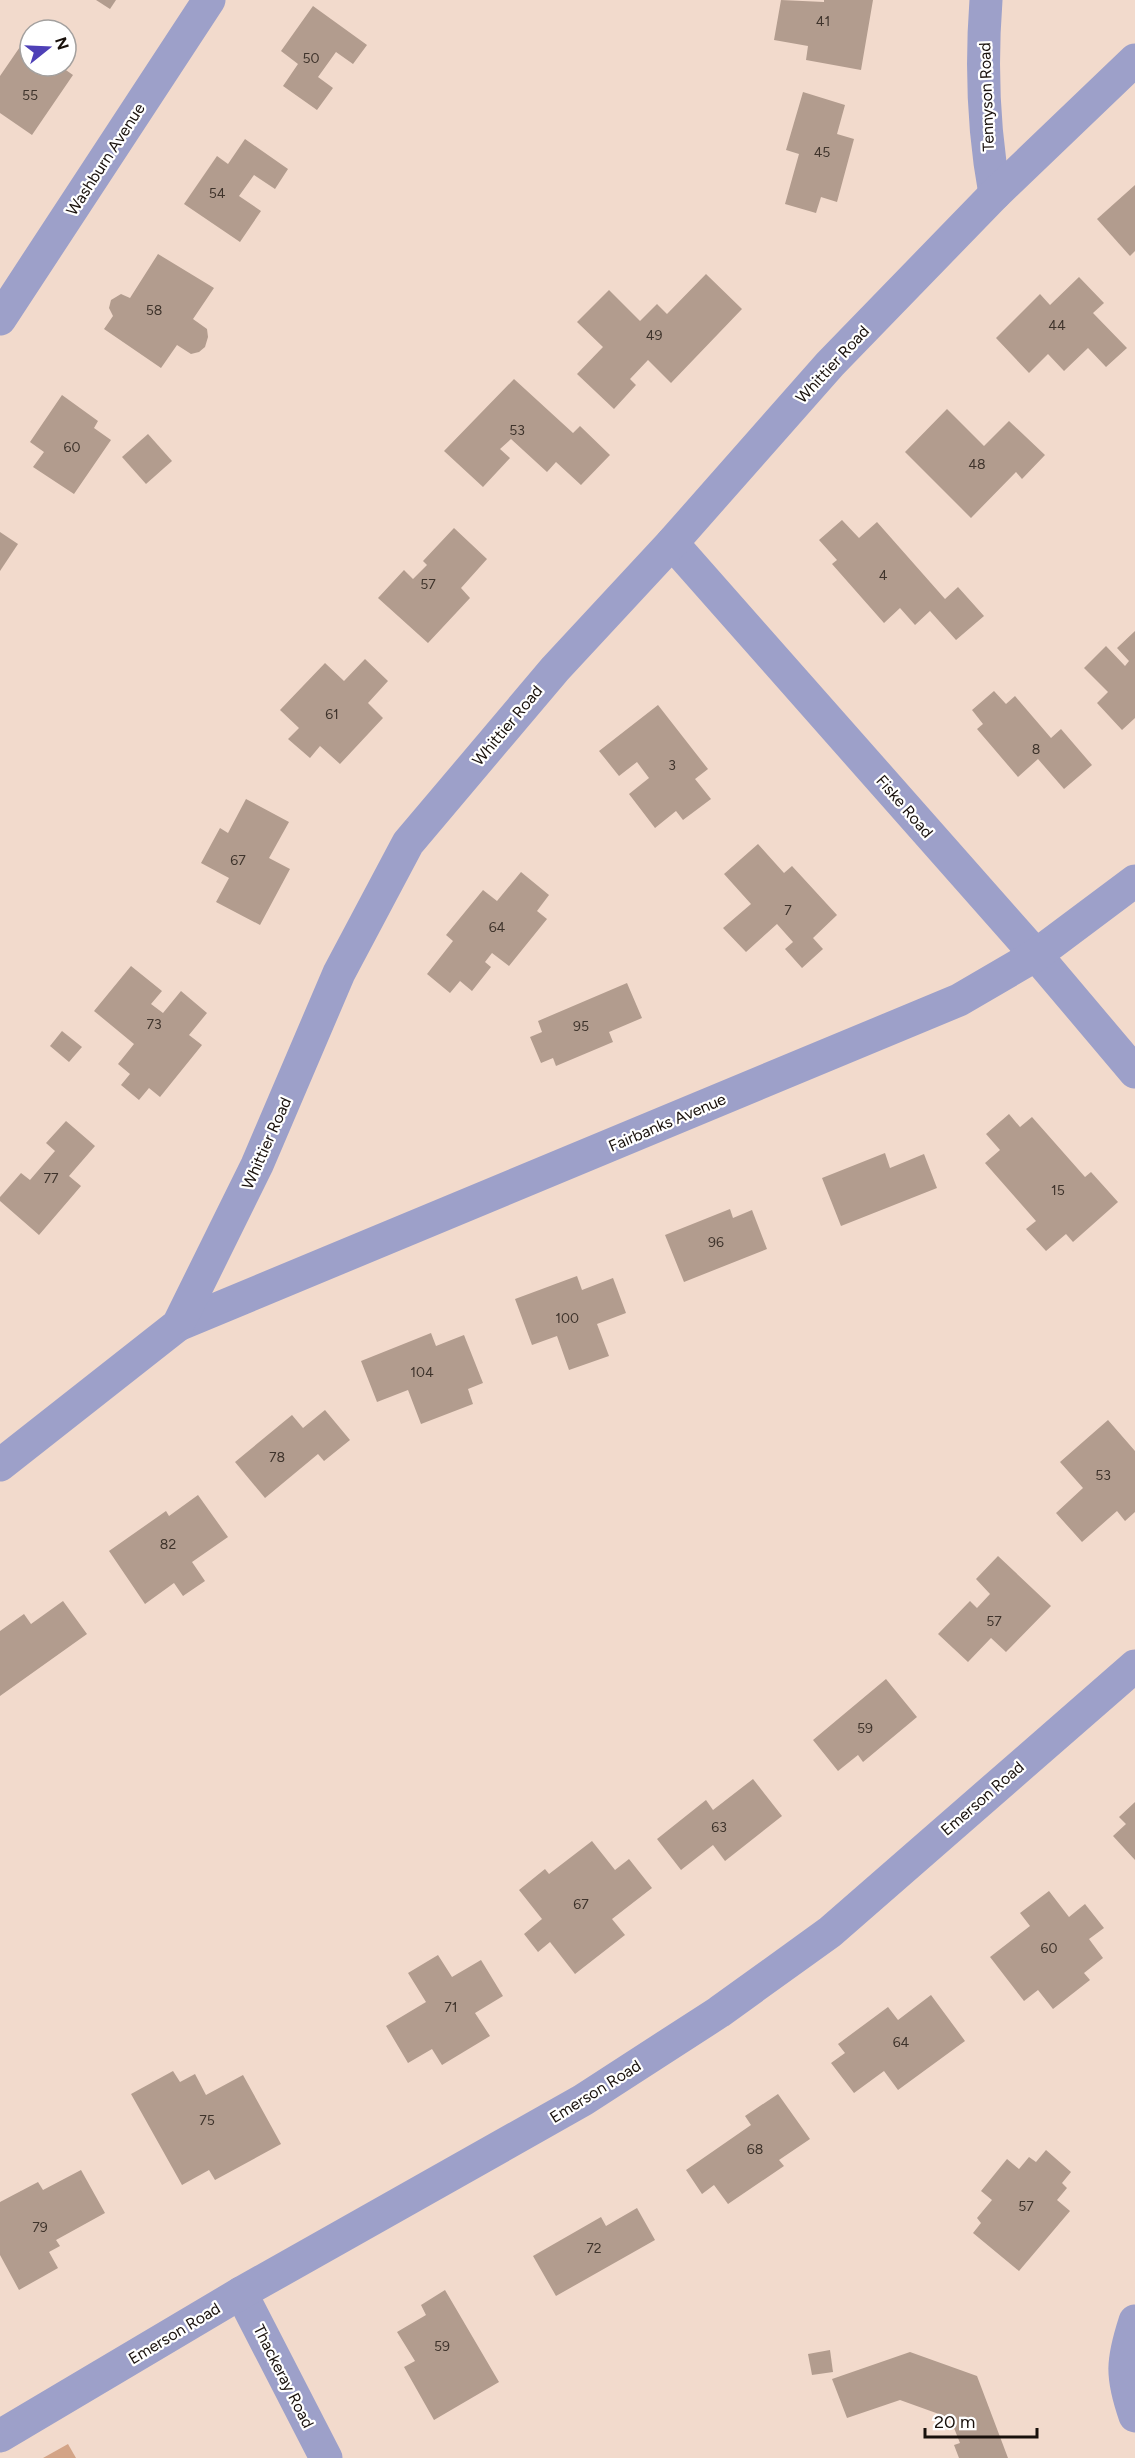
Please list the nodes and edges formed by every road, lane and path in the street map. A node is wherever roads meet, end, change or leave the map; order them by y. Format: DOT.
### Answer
graph roads {
  1 [pos="209,0"];
  2 [pos="986,0"];
  3 [pos="1135,60"];
  4 [pos="995,194"];
  5 [pos="0,319"];
  6 [pos="672,543"];
  7 [pos="1135,881"];
  8 [pos="1036,955"];
  9 [pos="1135,1072"];
  10 [pos="178,1325"];
  11 [pos="0,1466"];
  12 [pos="1135,1666"];
  13 [pos="241,2293"];
  14 [pos="1135,2321"];
  15 [pos="1135,2416"];
  16 [pos="0,2436"];
  17 [pos="326,2458"];
  1 -- 5 [label="street, Washburn Avenue"];
  2 -- 4 [label="street, Tennyson Road"];
  3 -- 4 [label="street, Whittier Road"];
  4 -- 6 [label="street, Whittier Road"];
  6 -- 8 [label="street, Fiske Road"];
  6 -- 10 [label="street, Whittier Road"];
  7 -- 8 [label="street, Fairbanks Avenue"];
  8 -- 9 [label="street, Fiske Road"];
  8 -- 10 [label="street, Fairbanks Avenue"];
  10 -- 11 [label="street, Whittier Road"];
  12 -- 13 [label="street, Emerson Road"];
  13 -- 16 [label="street, Emerson Road"];
  13 -- 17 [label="street, Thackeray Road"];
  14 -- 15 [label="street"];
}
